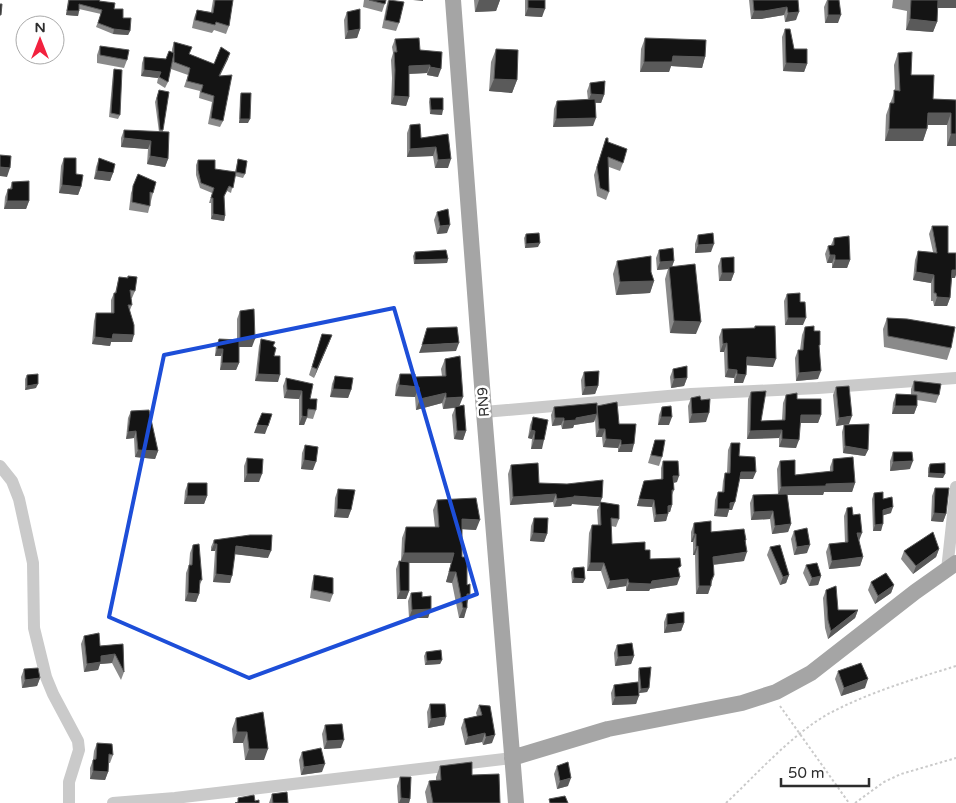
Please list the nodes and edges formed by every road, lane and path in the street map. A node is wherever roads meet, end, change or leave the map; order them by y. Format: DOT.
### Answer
graph roads {
  1 [pos="453,0"];
  2 [pos="956,378"];
  3 [pos="484,412"];
  4 [pos="0,466"];
  5 [pos="956,487"];
  6 [pos="952,566"];
  7 [pos="956,666"];
  8 [pos="776,692"];
  9 [pos="800,734"];
  10 [pos="512,758"];
  11 [pos="956,758"];
  12 [pos="70,803"];
  13 [pos="113,803"];
  14 [pos="516,803"];
  15 [pos="726,803"];
  16 [pos="849,803"];
  17 [pos="855,803"];
  1 -- 3 [label="main road, RN9"];
  2 -- 3 [label="street"];
  3 -- 10 [label="main road, RN9"];
  4 -- 12 [label="street"];
  5 -- 6 [label="street"];
  6 -- 8 [label="main road"];
  7 -- 9 [label="path"];
  8 -- 9 [label="path"];
  8 -- 10 [label="main road"];
  9 -- 15 [label="path"];
  9 -- 16 [label="path"];
  10 -- 13 [label="street"];
  10 -- 14 [label="main road, RN9"];
  11 -- 17 [label="path"];
}
